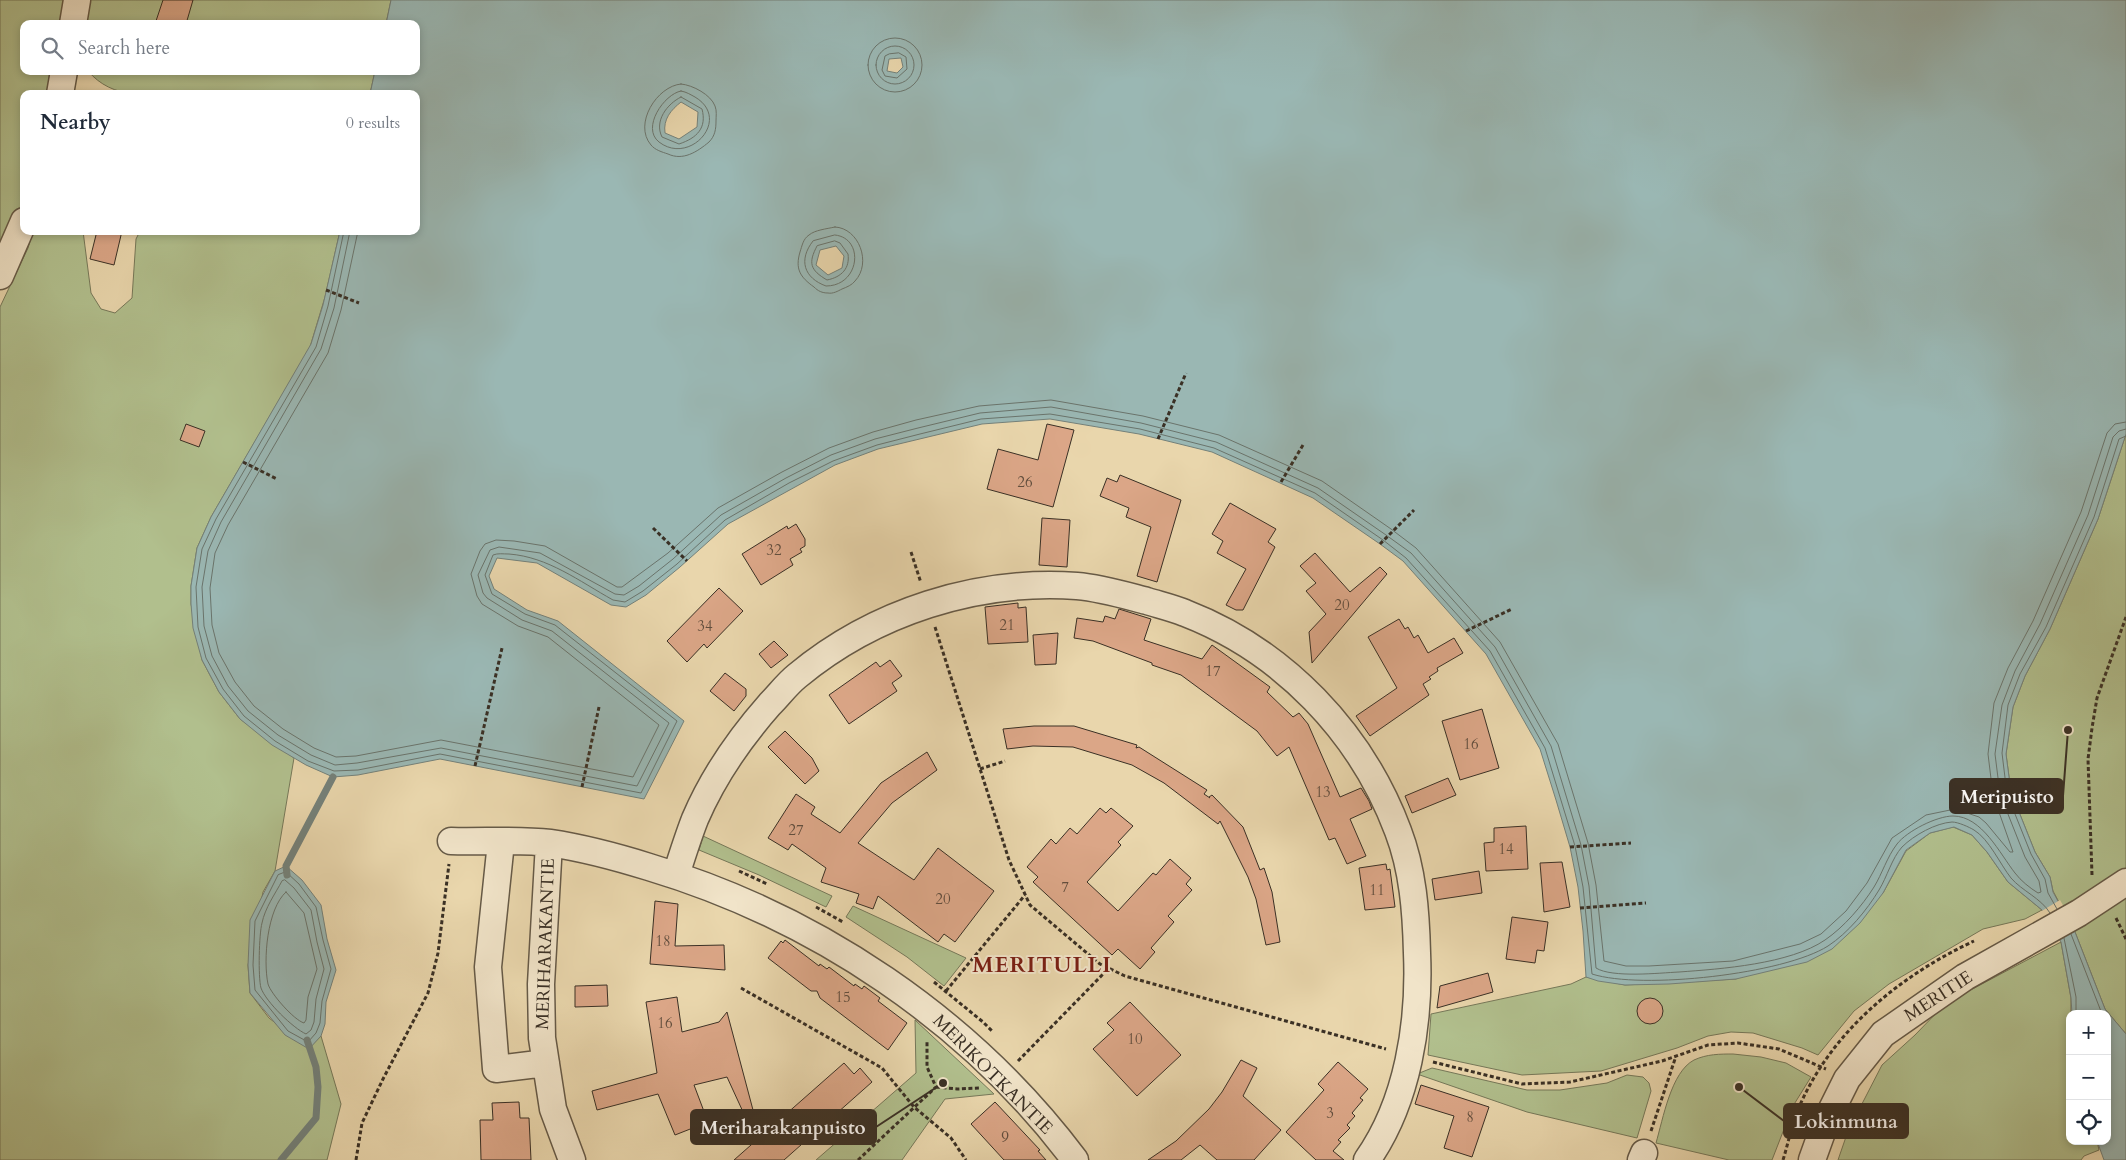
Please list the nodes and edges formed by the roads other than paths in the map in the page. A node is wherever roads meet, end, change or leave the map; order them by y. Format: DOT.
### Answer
graph roads {
  1 [pos="77,0"];
  2 [pos="74,20"];
  3 [pos="63,75"];
  4 [pos="61,90"];
  5 [pos="20,230"];
  6 [pos="0,276"];
  7 [pos="451,841"];
  8 [pos="501,842"];
  9 [pos="549,843"];
  10 [pos="676,875"];
  11 [pos="2124,877"];
  12 [pos="546,1063"];
  13 [pos="572,1160"];
  14 [pos="1075,1160"];
  15 [pos="1367,1160"];
  16 [pos="1812,1160"];
  1 -- 2 [label="street"];
  3 -- 4 [label="street"];
  5 -- 6 [label="street"];
  7 -- 8 [label="street, MERIKOTKANTIE"];
  8 -- 9 [label="street, MERIKOTKANTIE"];
  8 -- 12 [label="street"];
  9 -- 10 [label="street, MERIKOTKANTIE"];
  9 -- 12 [label="street, MERIHARAKANTIE"];
  10 -- 14 [label="street, MERIKOTKANTIE"];
  10 -- 15 [label="street"];
  11 -- 16 [label="street, MERITIE"];
  12 -- 13 [label="street, MERIHARAKANTIE"];
}
